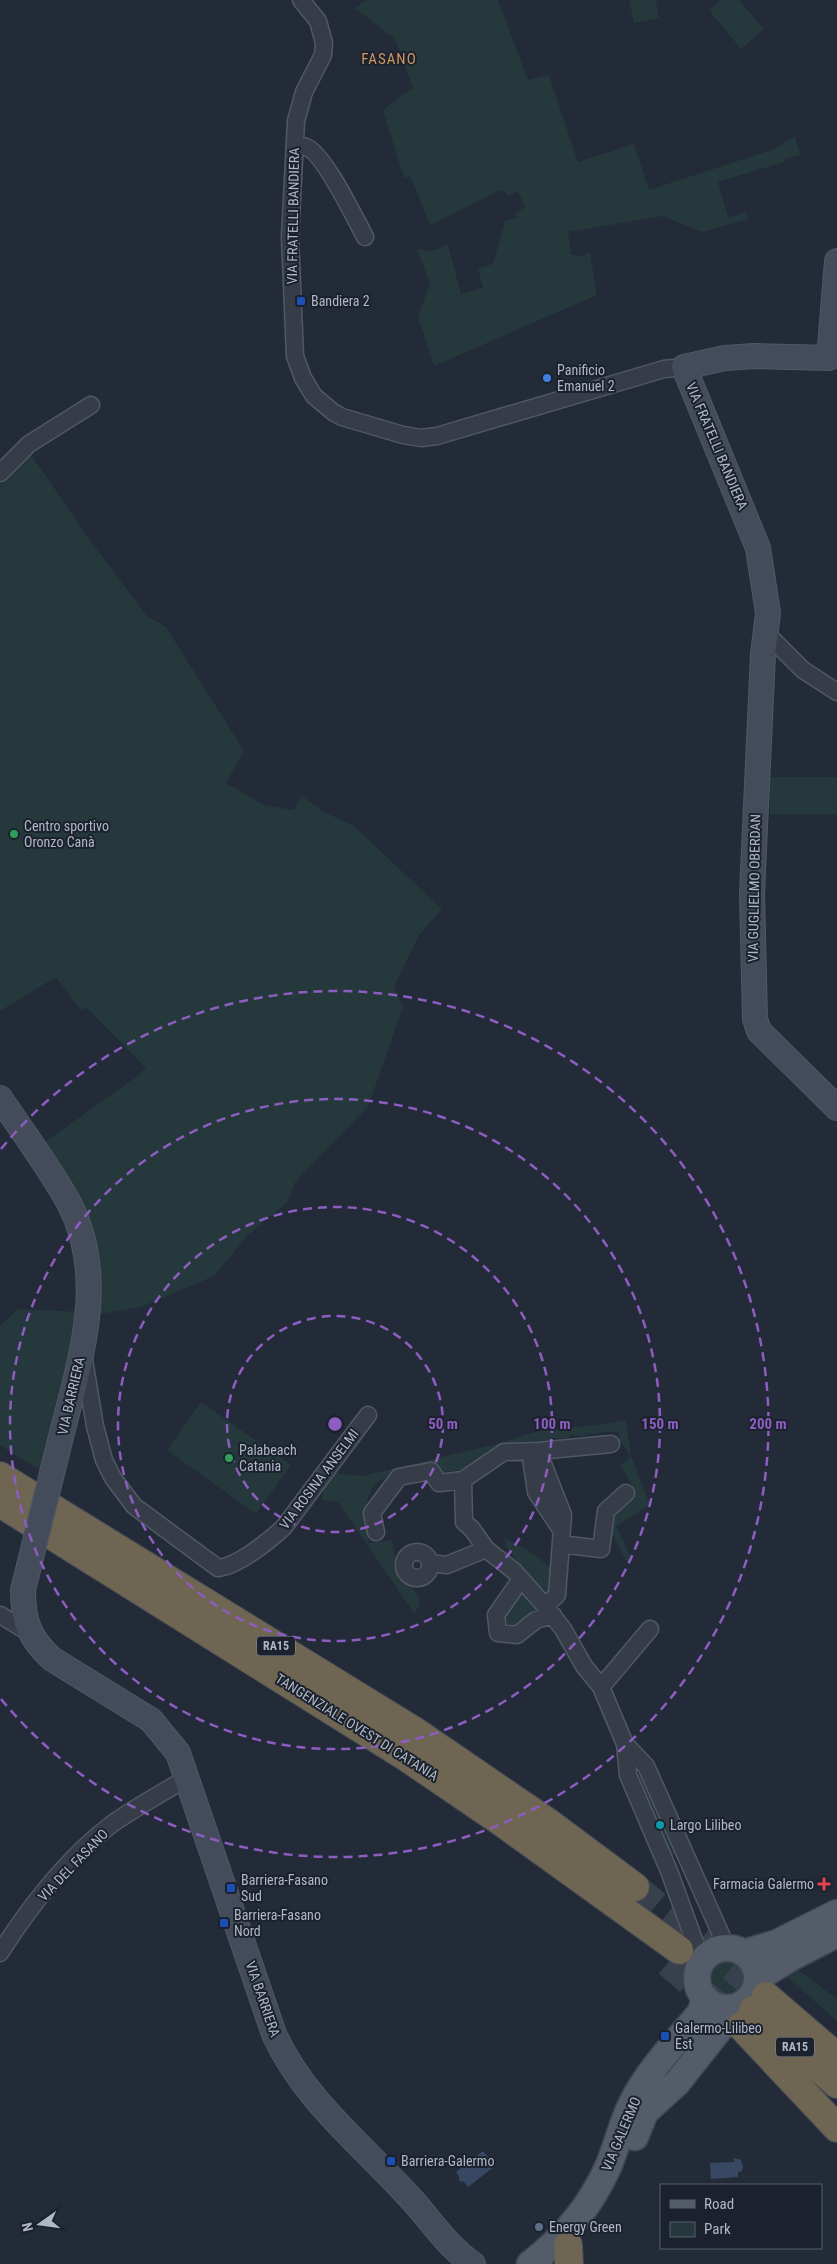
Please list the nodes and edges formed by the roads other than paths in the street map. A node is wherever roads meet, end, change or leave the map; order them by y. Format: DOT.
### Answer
graph roads {
  1 [pos="301,0"];
  2 [pos="294,146"];
  3 [pos="365,238"];
  4 [pos="837,261"];
  5 [pos="833,359"];
  6 [pos="684,367"];
  7 [pos="91,405"];
  8 [pos="0,473"];
  9 [pos="767,634"];
  10 [pos="837,692"];
  11 [pos="0,1098"];
  12 [pos="837,1108"];
  13 [pos="82,1350"];
  14 [pos="368,1415"];
  15 [pos="611,1444"];
  16 [pos="534,1451"];
  17 [pos="0,1476"];
  18 [pos="463,1480"];
  19 [pos="626,1493"];
  20 [pos="0,1503"];
  21 [pos="376,1532"];
  22 [pos="562,1538"];
  23 [pos="486,1550"];
  24 [pos="430,1562"];
  25 [pos="521,1579"];
  26 [pos="549,1610"];
  27 [pos="0,1615"];
  28 [pos="650,1629"];
  29 [pos="30,1633"];
  30 [pos="601,1687"];
  31 [pos="625,1744"];
  32 [pos="188,1778"];
  33 [pos="688,1862"];
  34 [pos="650,1878"];
  35 [pos="837,1913"];
  36 [pos="837,1934"];
  37 [pos="736,1950"];
  38 [pos="0,1953"];
  39 [pos="674,1956"];
  40 [pos="699,1967"];
  41 [pos="705,1998"];
  42 [pos="755,2000"];
  43 [pos="837,2036"];
  44 [pos="837,2057"];
  45 [pos="837,2084"];
  46 [pos="837,2128"];
  47 [pos="565,2258"];
  48 [pos="460,2263"];
  49 [pos="530,2264"];
  1 -- 2 [label="street, VIA FRATELLI BANDIERA"];
  2 -- 3 [label="street"];
  2 -- 6 [label="street, VIA FRATELLI BANDIERA"];
  4 -- 5 [label="main road"];
  5 -- 6 [label="main road"];
  6 -- 9 [label="main road, VIA FRATELLI BANDIERA"];
  7 -- 8 [label="street"];
  9 -- 10 [label="street"];
  9 -- 12 [label="main road, VIA GUGLIELMO OBERDAN"];
  11 -- 13 [label="main road, VIA BARRIERA"];
  13 -- 14 [label="street, VIA ROSINA ANSELMI"];
  13 -- 29 [label="main road, VIA BARRIERA, bridge"];
  15 -- 16 [label="street"];
  16 -- 18 [label="street"];
  16 -- 22 [label="street"];
  17 -- 34 [label="highway, TANGENZIALE OVEST DI CATANIA / RA15"];
  18 -- 21 [label="street"];
  18 -- 23 [label="street"];
  19 -- 22 [label="street"];
  20 -- 39 [label="highway, TANGENZIALE OVEST DI CATANIA / RA15"];
  22 -- 26 [label="street"];
  23 -- 24 [label="street"];
  23 -- 25 [label="street"];
  25 -- 26 [label="street"];
  25 -- 26 [label="street"];
  26 -- 30 [label="street"];
  27 -- 29 [label="street, VIA BARRIERA"];
  28 -- 30 [label="street"];
  29 -- 32 [label="main road, VIA BARRIERA"];
  30 -- 31 [label="street"];
  31 -- 33 [label="street"];
  31 -- 34 [label="street"];
  32 -- 38 [label="street, VIA DEL FASANO"];
  32 -- 48 [label="main road, VIA BARRIERA"];
  33 -- 34 [label="street"];
  33 -- 37 [label="street"];
  34 -- 40 [label="street"];
  35 -- 37 [label="main road"];
  36 -- 42 [label="main road, VIA GALERMO"];
  37 -- 40 [label="main road"];
  37 -- 42 [label="main road"];
  40 -- 41 [label="main road"];
  41 -- 42 [label="main road"];
  41 -- 49 [label="main road, VIA GALERMO"];
  42 -- 43 [label="highway"];
  42 -- 44 [label="highway, RA15"];
  42 -- 45 [label="highway, RA15"];
  42 -- 46 [label="highway"];
  42 -- 47 [label="main road, VIA GALERMO"];
}
